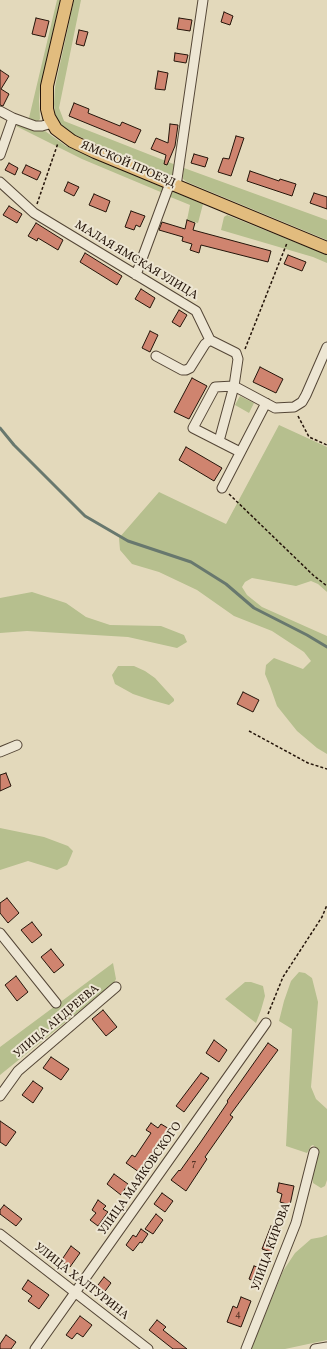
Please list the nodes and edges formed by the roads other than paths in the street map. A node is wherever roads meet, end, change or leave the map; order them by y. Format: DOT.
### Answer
graph roads {
  1 [pos="67,0"];
  2 [pos="203,0"];
  3 [pos="0,111"];
  4 [pos="13,118"];
  5 [pos="52,123"];
  6 [pos="0,155"];
  7 [pos="0,182"];
  8 [pos="173,184"];
  9 [pos="327,248"];
  10 [pos="136,274"];
  11 [pos="210,340"];
  12 [pos="327,347"];
  13 [pos="156,356"];
  14 [pos="234,386"];
  15 [pos="266,403"];
  16 [pos="219,441"];
  17 [pos="240,452"];
  18 [pos="222,488"];
  19 [pos="17,745"];
  20 [pos="0,752"];
  21 [pos="0,933"];
  22 [pos="116,987"];
  23 [pos="56,1003"];
  24 [pos="266,1023"];
  25 [pos="0,1096"];
  26 [pos="314,1152"];
  27 [pos="0,1234"];
  28 [pos="75,1293"];
  29 [pos="327,1347"];
  30 [pos="35,1349"];
  31 [pos="148,1349"];
  32 [pos="246,1349"];
  33 [pos="315,1349"];
  1 -- 5 [label="main road, ЯМСКОЙ ПРОЕЗД"];
  2 -- 8 [label="street"];
  3 -- 4 [label="street"];
  4 -- 5 [label="street"];
  4 -- 6 [label="street"];
  5 -- 8 [label="main road, ЯМСКОЙ ПРОЕЗД"];
  7 -- 10 [label="street, МАЛАЯ ЯМСКАЯ УЛИЦА"];
  8 -- 9 [label="main road, ЯМСКОЙ ПРОЕЗД"];
  8 -- 10 [label="street"];
  10 -- 11 [label="street, МАЛАЯ ЯМСКАЯ УЛИЦА"];
  11 -- 13 [label="street"];
  11 -- 14 [label="street"];
  12 -- 15 [label="street"];
  14 -- 15 [label="street"];
  14 -- 16 [label="street"];
  14 -- 16 [label="street"];
  15 -- 17 [label="street"];
  16 -- 17 [label="street"];
  17 -- 18 [label="street"];
  19 -- 20 [label="street"];
  21 -- 23 [label="street"];
  22 -- 25 [label="street, УЛИЦА АНДРЕЕВА"];
  24 -- 28 [label="street, УЛИЦА МАЯКОВСКОГО"];
  26 -- 32 [label="street, УЛИЦА КИРОВА"];
  27 -- 28 [label="street, УЛИЦА ХАЛТУРИНА"];
  28 -- 30 [label="street, УЛИЦА МАЯКОВСКОГО"];
  28 -- 31 [label="street, УЛИЦА ХАЛТУРИНА"];
  29 -- 33 [label="street"];
}
